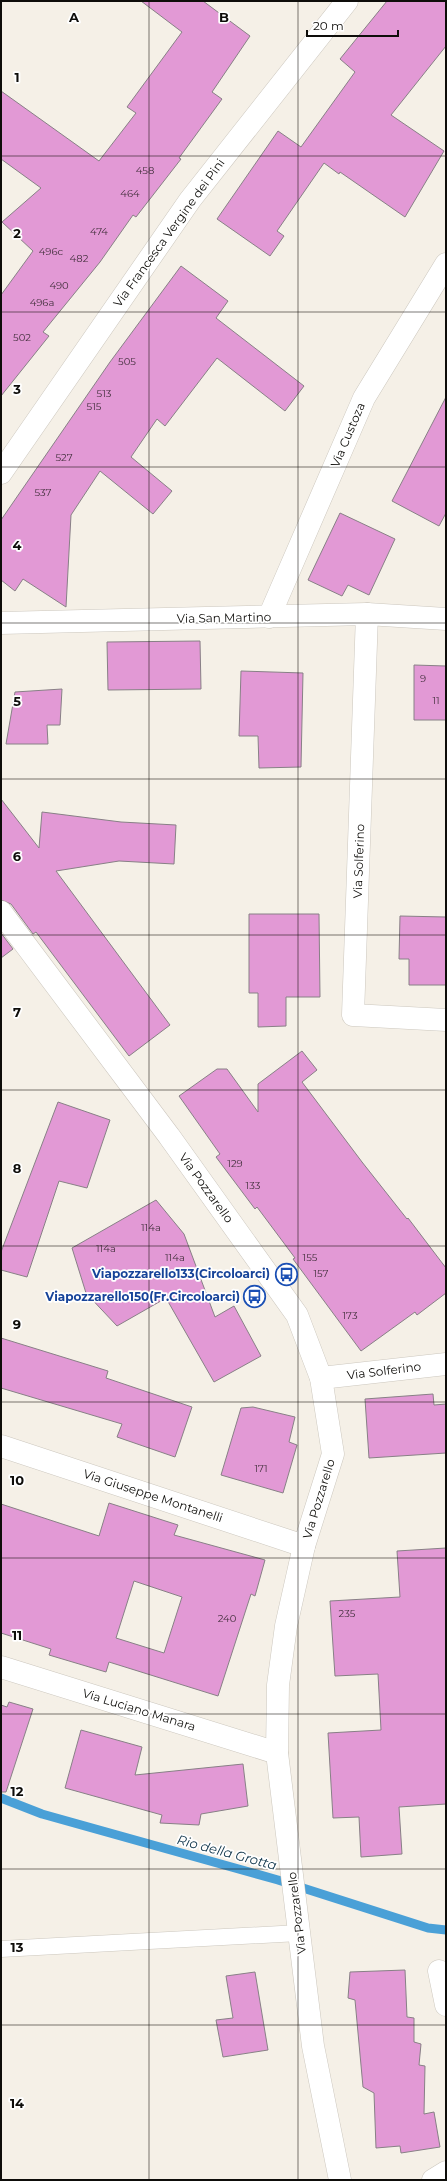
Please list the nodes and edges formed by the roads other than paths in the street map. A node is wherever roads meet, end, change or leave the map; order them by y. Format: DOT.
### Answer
graph roads {
  1 [pos="347,1"];
  2 [pos="446,264"];
  3 [pos="1,473"];
  4 [pos="367,614"];
  5 [pos="269,617"];
  6 [pos="446,619"];
  7 [pos="1,623"];
  8 [pos="1,912"];
  9 [pos="446,1020"];
  10 [pos="446,1364"];
  11 [pos="321,1378"];
  12 [pos="1,1446"];
  13 [pos="304,1546"];
  14 [pos="1,1667"];
  15 [pos="277,1753"];
  16 [pos="298,1923"];
  17 [pos="1,1949"];
  18 [pos="439,1970"];
  19 [pos="446,2005"];
  20 [pos="446,2172"];
  21 [pos="340,2180"];
  22 [pos="434,2180"];
  1 -- 3 [label="street, Via Francesca Vergine dei Pini"];
  2 -- 5 [label="street, Via Custoza"];
  4 -- 5 [label="street, Via San Martino"];
  4 -- 6 [label="street, Via San Martino"];
  4 -- 9 [label="street, Via Solferino"];
  5 -- 7 [label="street, Via San Martino"];
  8 -- 11 [label="street, Via Pozzarello"];
  10 -- 11 [label="street, Via Solferino"];
  11 -- 13 [label="street, Via Pozzarello"];
  12 -- 13 [label="street, Via Giuseppe Montanelli"];
  13 -- 15 [label="street, Via Pozzarello"];
  14 -- 15 [label="street, Via Luciano Manara"];
  15 -- 16 [label="street, Via Pozzarello"];
  16 -- 17 [label="lane"];
  16 -- 21 [label="street, Via Pozzarello"];
  18 -- 19 [label="street"];
  20 -- 22 [label="street"];
}
